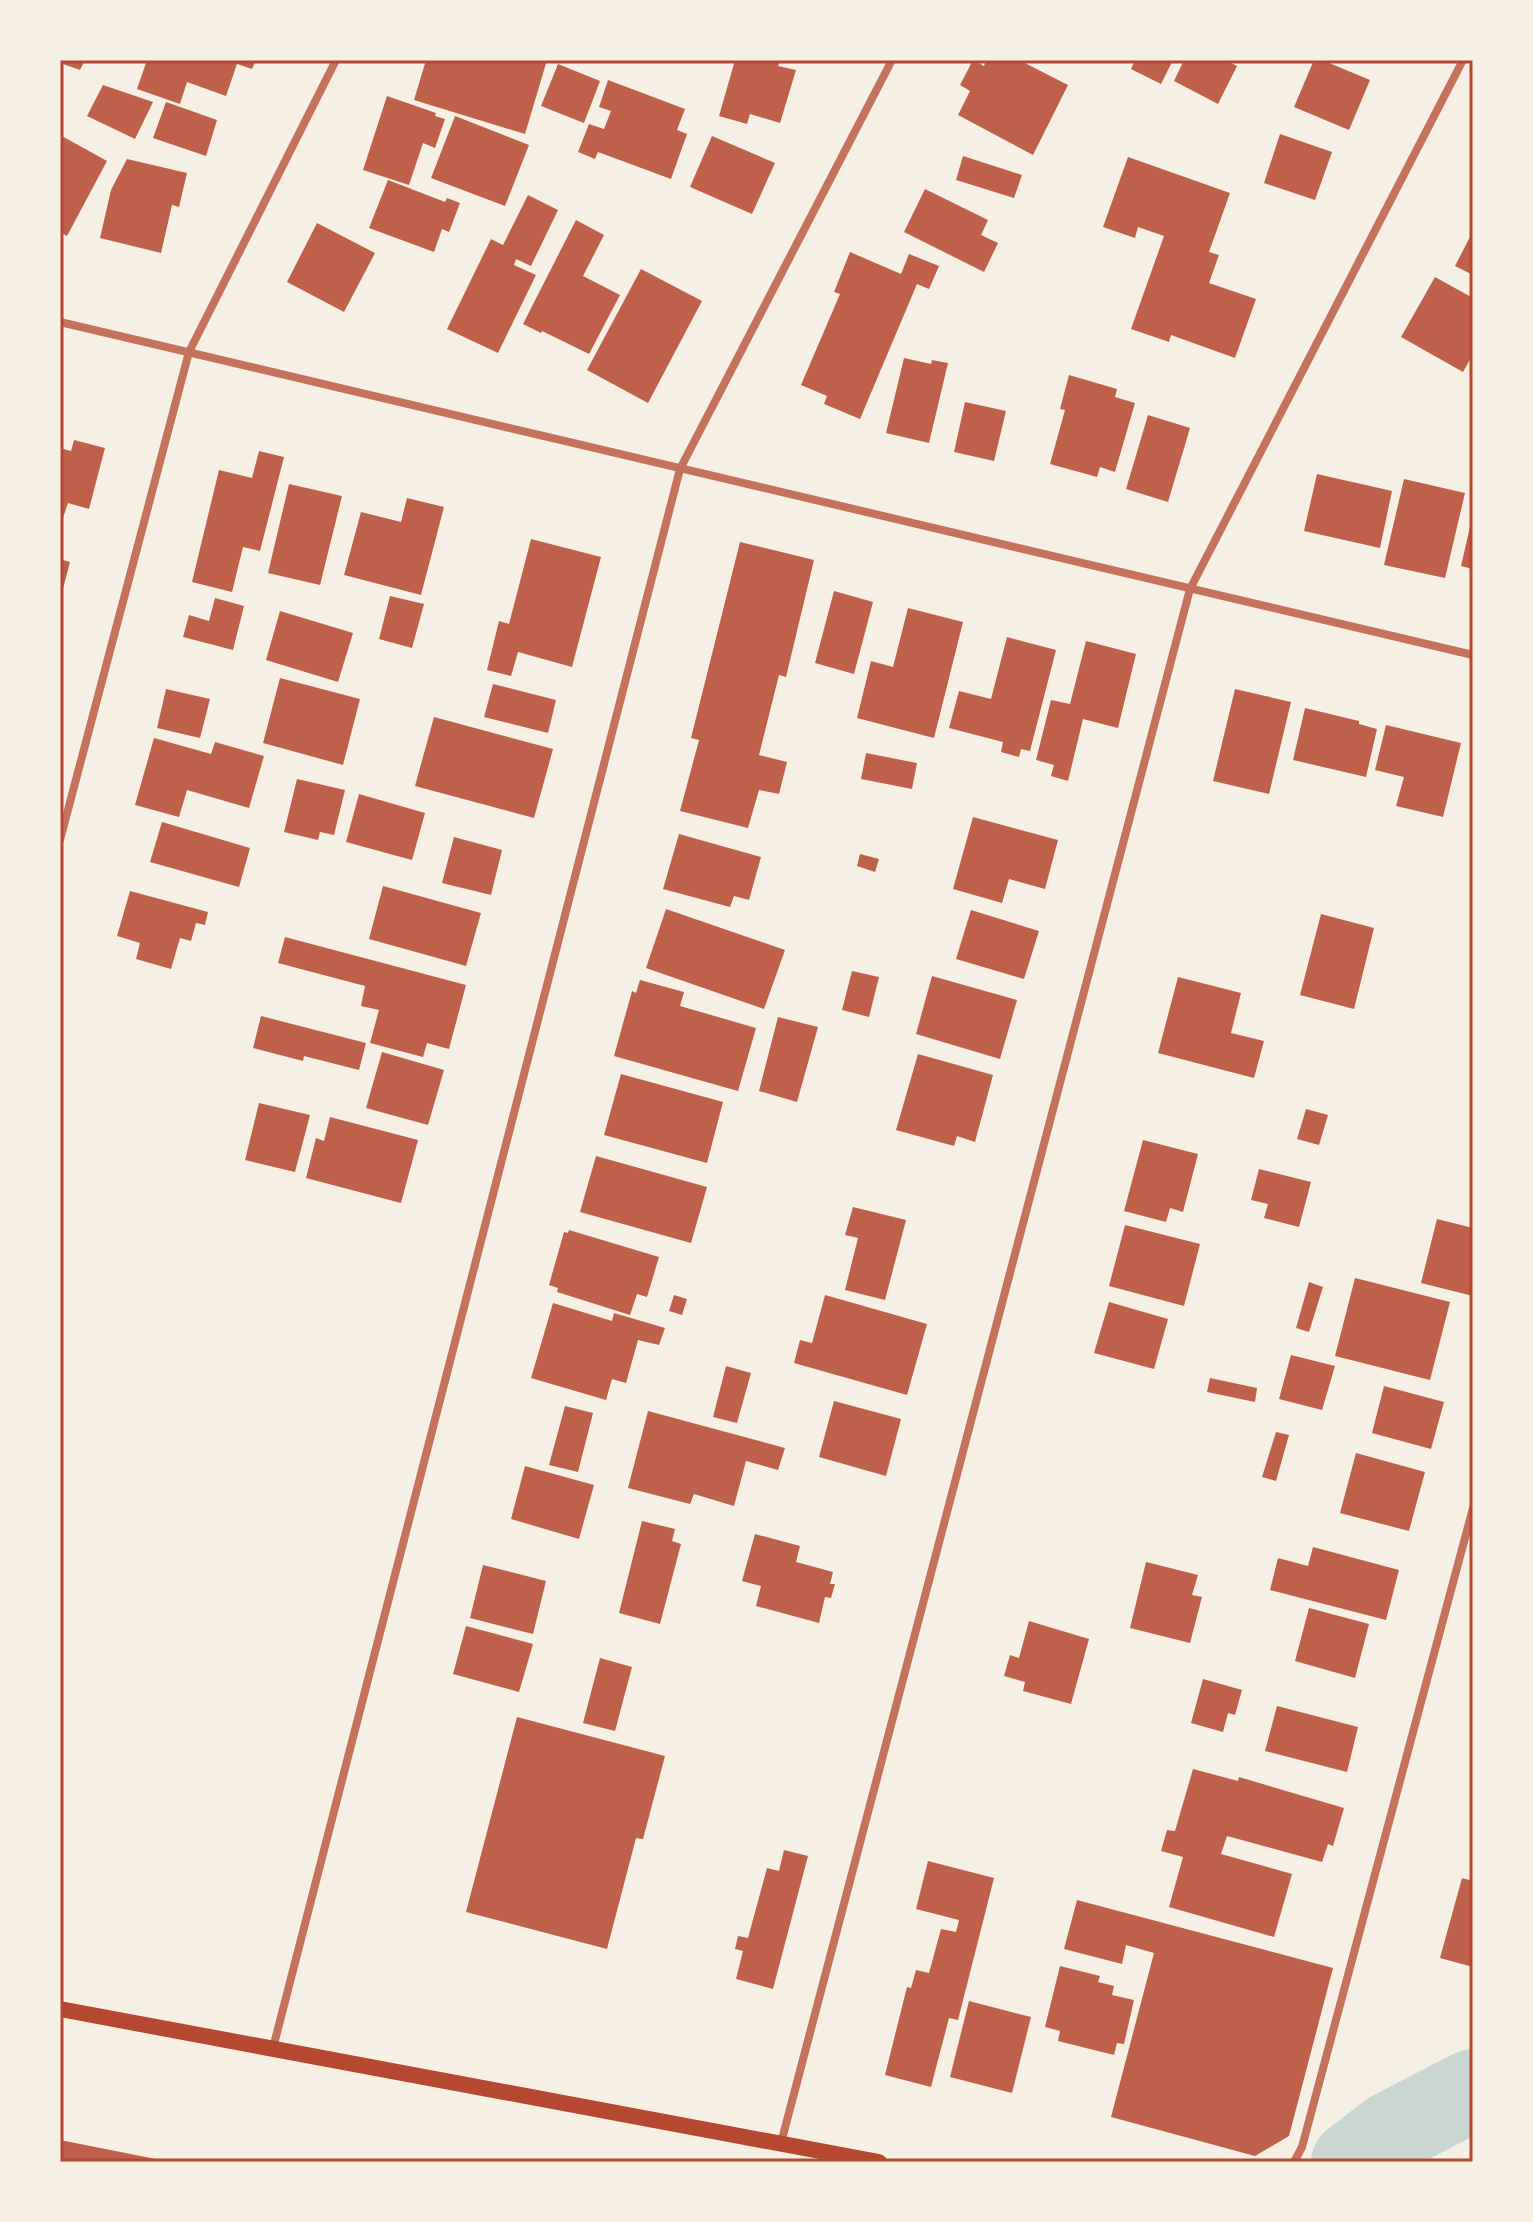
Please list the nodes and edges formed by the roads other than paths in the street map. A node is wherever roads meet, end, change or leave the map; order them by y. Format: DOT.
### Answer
graph roads {
  1 [pos="336,60"];
  2 [pos="892,60"];
  3 [pos="1463,60"];
  4 [pos="60,322"];
  5 [pos="189,352"];
  6 [pos="680,469"];
  7 [pos="1190,589"];
  8 [pos="1473,655"];
  9 [pos="60,840"];
  10 [pos="1473,1508"];
  11 [pos="60,2009"];
  12 [pos="272,2049"];
  13 [pos="781,2144"];
  14 [pos="879,2162"];
  15 [pos="1294,2162"];
  1 -- 5 [label="street"];
  2 -- 6 [label="street"];
  3 -- 7 [label="street"];
  4 -- 5 [label="street"];
  5 -- 6 [label="street"];
  5 -- 9 [label="street"];
  6 -- 7 [label="street"];
  6 -- 12 [label="street"];
  7 -- 8 [label="street"];
  7 -- 13 [label="street"];
  10 -- 15 [label="street"];
  11 -- 12 [label="main road"];
  12 -- 13 [label="main road"];
  13 -- 14 [label="main road"];
}
